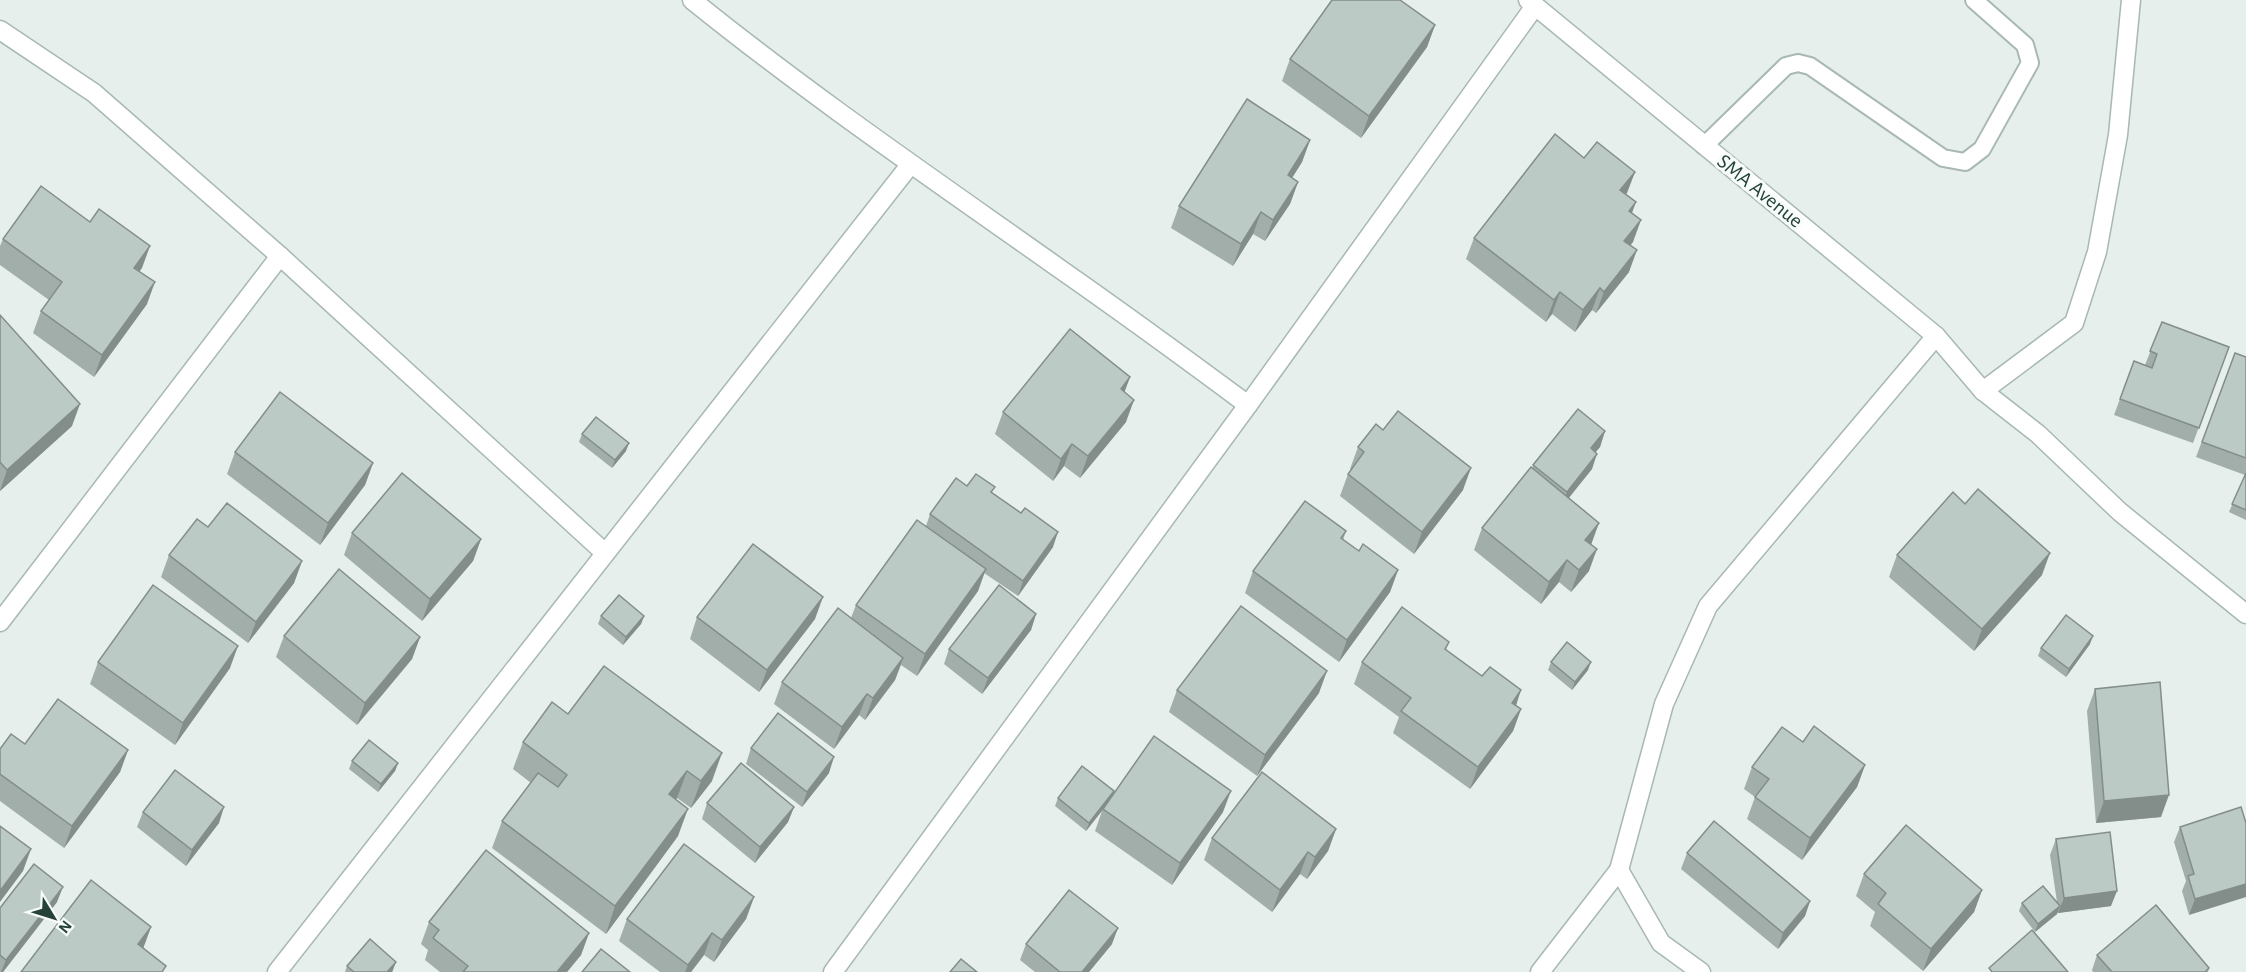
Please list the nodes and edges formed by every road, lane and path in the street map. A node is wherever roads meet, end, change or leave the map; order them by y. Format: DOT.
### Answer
graph roads {
  1 [pos="692,0"];
  2 [pos="1974,0"];
  3 [pos="2131,0"];
  4 [pos="1532,3"];
  5 [pos="0,30"];
  6 [pos="1704,146"];
  7 [pos="910,165"];
  8 [pos="280,256"];
  9 [pos="1936,336"];
  10 [pos="1983,391"];
  11 [pos="1248,405"];
  12 [pos="605,553"];
  13 [pos="2246,614"];
  14 [pos="0,622"];
  15 [pos="1619,870"];
  16 [pos="277,972"];
  17 [pos="833,972"];
  18 [pos="1540,972"];
  19 [pos="1701,972"];
  1 -- 7 [label="street"];
  2 -- 6 [label="lane"];
  3 -- 10 [label="street"];
  4 -- 6 [label="street, SMA Avenue"];
  4 -- 11 [label="street"];
  5 -- 8 [label="street"];
  6 -- 9 [label="street, SMA Avenue"];
  7 -- 11 [label="street"];
  7 -- 12 [label="street"];
  8 -- 12 [label="street"];
  8 -- 14 [label="street"];
  9 -- 10 [label="street, SMA Avenue"];
  9 -- 15 [label="street"];
  10 -- 13 [label="street, SMA Avenue"];
  11 -- 17 [label="street"];
  12 -- 16 [label="street"];
  15 -- 18 [label="street"];
  15 -- 19 [label="street"];
}
